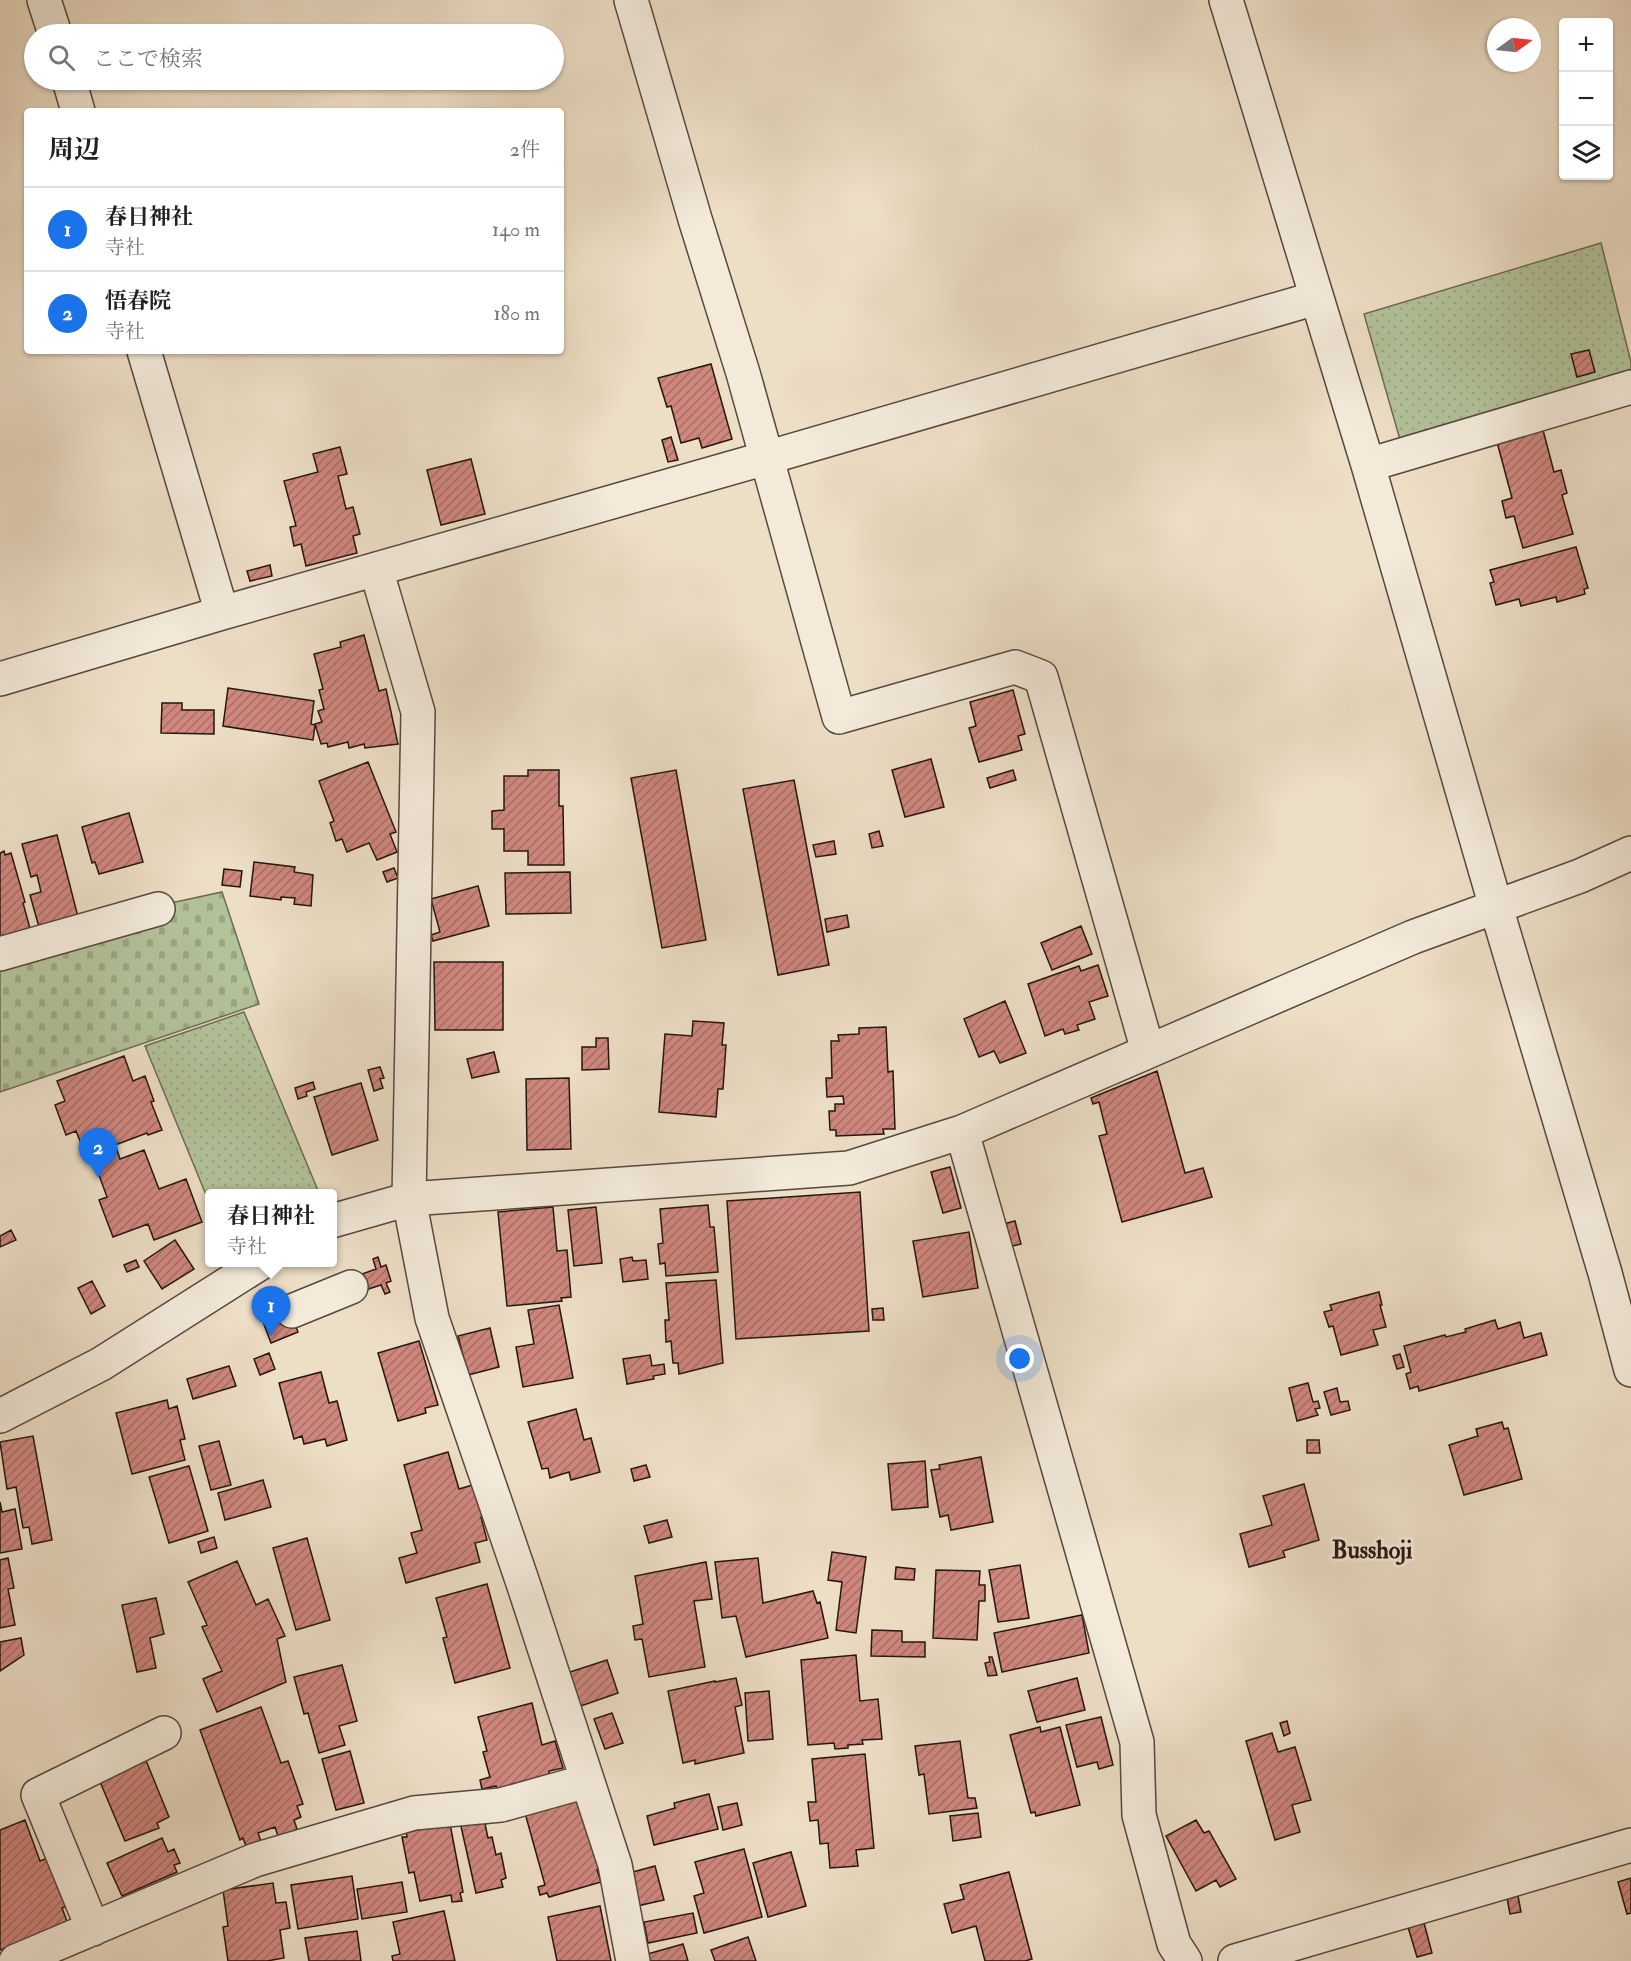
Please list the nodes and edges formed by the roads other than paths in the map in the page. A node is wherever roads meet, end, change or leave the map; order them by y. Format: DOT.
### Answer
graph roads {
  1 [pos="44,0"];
  2 [pos="631,0"];
  3 [pos="1226,0"];
  4 [pos="52,24"];
  5 [pos="72,90"];
  6 [pos="77,108"];
  7 [pos="1316,298"];
  8 [pos="145,354"];
  9 [pos="1631,387"];
  10 [pos="766,458"];
  11 [pos="1368,465"];
  12 [pos="376,569"];
  13 [pos="222,613"];
  14 [pos="0,679"];
  15 [pos="1631,853"];
  16 [pos="1496,907"];
  17 [pos="158,909"];
  18 [pos="0,954"];
  19 [pos="1148,1051"];
  20 [pos="962,1132"];
  21 [pos="409,1199"];
  22 [pos="337,1220"];
  23 [pos="256,1267"];
  24 [pos="351,1287"];
  25 [pos="292,1311"];
  26 [pos="1631,1370"];
  27 [pos="0,1416"];
  28 [pos="164,1733"];
  29 [pos="587,1781"];
  30 [pos="1631,1845"];
  31 [pos="93,1929"];
  32 [pos="16,1961"];
  33 [pos="633,1961"];
  34 [pos="1185,1961"];
  35 [pos="1235,1961"];
  1 -- 4 [label="street"];
  2 -- 10 [label="street"];
  3 -- 7 [label="street"];
  5 -- 6 [label="street"];
  7 -- 10 [label="street"];
  7 -- 11 [label="street"];
  8 -- 13 [label="street"];
  9 -- 11 [label="street"];
  10 -- 12 [label="street"];
  10 -- 19 [label="street"];
  11 -- 16 [label="street"];
  12 -- 13 [label="street"];
  12 -- 21 [label="street"];
  13 -- 14 [label="street"];
  15 -- 16 [label="street"];
  16 -- 19 [label="street"];
  16 -- 26 [label="street"];
  17 -- 18 [label="street"];
  19 -- 20 [label="street"];
  20 -- 21 [label="street"];
  20 -- 34 [label="street"];
  21 -- 22 [label="street"];
  21 -- 29 [label="street"];
  23 -- 27 [label="street"];
  24 -- 25 [label="street"];
  28 -- 31 [label="street"];
  29 -- 31 [label="street"];
  29 -- 33 [label="street"];
  30 -- 35 [label="street"];
  31 -- 32 [label="street"];
}
